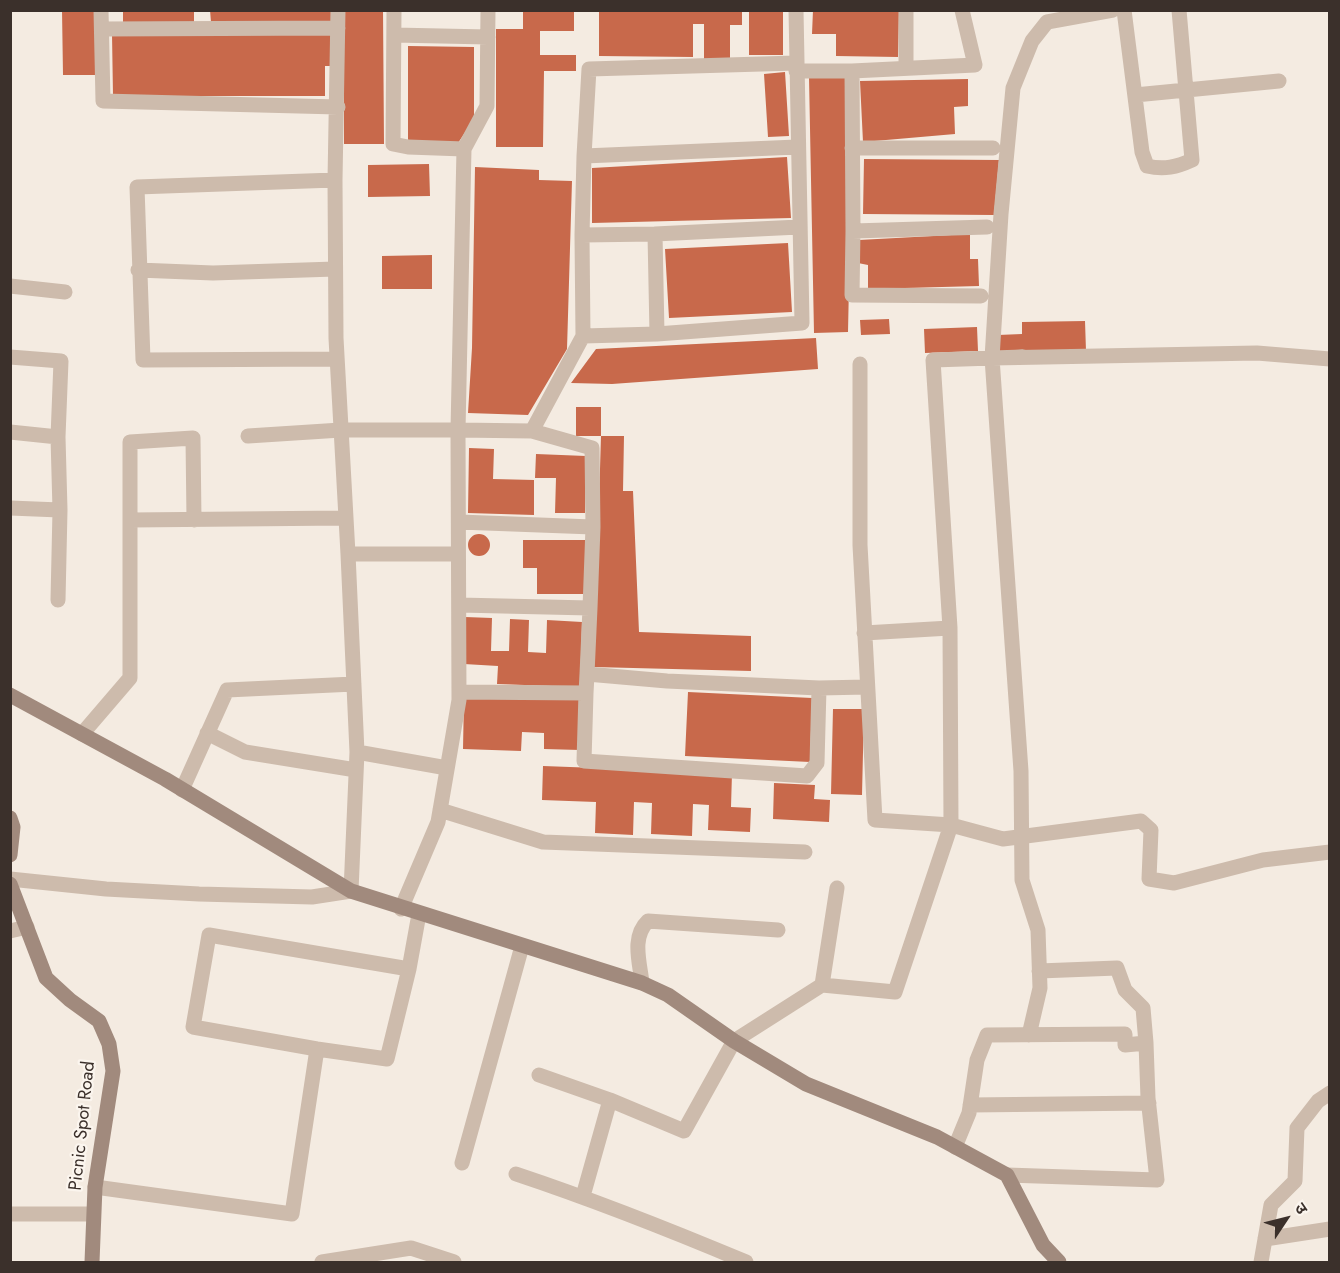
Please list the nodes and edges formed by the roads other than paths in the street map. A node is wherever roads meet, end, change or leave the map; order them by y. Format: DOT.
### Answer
graph roads {
  1 [pos="101,10"];
  2 [pos="338,10"];
  3 [pos="394,10"];
  4 [pos="488,10"];
  5 [pos="796,10"];
  6 [pos="906,10"];
  7 [pos="962,10"];
  8 [pos="1113,10"];
  9 [pos="1124,10"];
  10 [pos="1179,10"];
  11 [pos="338,28"];
  12 [pos="102,29"];
  13 [pos="394,35"];
  14 [pos="488,37"];
  15 [pos="796,67"];
  16 [pos="906,68"];
  17 [pos="852,71"];
  18 [pos="1279,81"];
  19 [pos="1185,90"];
  20 [pos="1135,95"];
  21 [pos="338,107"];
  22 [pos="797,147"];
  23 [pos="852,148"];
  24 [pos="993,148"];
  25 [pos="464,149"];
  26 [pos="584,156"];
  27 [pos="335,180"];
  28 [pos="799,227"];
  29 [pos="987,227"];
  30 [pos="853,231"];
  31 [pos="655,234"];
  32 [pos="582,235"];
  33 [pos="336,269"];
  34 [pos="138,270"];
  35 [pos="10,286"];
  36 [pos="65,292"];
  37 [pos="981,296"];
  38 [pos="657,334"];
  39 [pos="584,336"];
  40 [pos="10,357"];
  41 [pos="992,358"];
  42 [pos="337,359"];
  43 [pos="1329,359"];
  44 [pos="860,364"];
  45 [pos="341,430"];
  46 [pos="458,430"];
  47 [pos="532,431"];
  48 [pos="10,432"];
  49 [pos="248,436"];
  50 [pos="58,437"];
  51 [pos="10,508"];
  52 [pos="60,510"];
  53 [pos="345,518"];
  54 [pos="130,520"];
  55 [pos="194,520"];
  56 [pos="459,522"];
  57 [pos="592,527"];
  58 [pos="348,554"];
  59 [pos="458,554"];
  60 [pos="58,600"];
  61 [pos="459,605"];
  62 [pos="590,608"];
  63 [pos="950,628"];
  64 [pos="864,633"];
  65 [pos="587,674"];
  66 [pos="354,684"];
  67 [pos="867,687"];
  68 [pos="819,688"];
  69 [pos="459,692"];
  70 [pos="586,693"];
  71 [pos="10,695"];
  72 [pos="207,733"];
  73 [pos="82,734"];
  74 [pos="357,752"];
  75 [pos="447,768"];
  76 [pos="356,770"];
  77 [pos="182,790"];
  78 [pos="440,810"];
  79 [pos="10,818"];
  80 [pos="951,825"];
  81 [pos="1022,836"];
  82 [pos="805,852"];
  83 [pos="1329,852"];
  84 [pos="10,855"];
  85 [pos="10,879"];
  86 [pos="10,884"];
  87 [pos="837,888"];
  88 [pos="351,891"];
  89 [pos="400,909"];
  90 [pos="419,914"];
  91 [pos="27,927"];
  92 [pos="778,930"];
  93 [pos="10,931"];
  94 [pos="522,946"];
  95 [pos="409,969"];
  96 [pos="1039,971"];
  97 [pos="642,983"];
  98 [pos="822,985"];
  99 [pos="1029,1035"];
  100 [pos="734,1041"];
  101 [pos="1146,1043"];
  102 [pos="317,1049"];
  103 [pos="539,1075"];
  104 [pos="1329,1093"];
  105 [pos="610,1100"];
  106 [pos="1149,1103"];
  107 [pos="970,1105"];
  108 [pos="955,1147"];
  109 [pos="462,1163"];
  110 [pos="516,1174"];
  111 [pos="1007,1175"];
  112 [pos="95,1187"];
  113 [pos="583,1196"];
  114 [pos="10,1214"];
  115 [pos="93,1214"];
  116 [pos="1329,1229"];
  117 [pos="1265,1239"];
  118 [pos="92,1263"];
  119 [pos="322,1263"];
  120 [pos="454,1263"];
  121 [pos="746,1263"];
  122 [pos="1059,1263"];
  123 [pos="1261,1263"];
  1 -- 12 [label="street"];
  2 -- 11 [label="street"];
  3 -- 13 [label="street"];
  4 -- 14 [label="street"];
  5 -- 15 [label="street"];
  6 -- 16 [label="street"];
  7 -- 16 [label="street"];
  8 -- 41 [label="street"];
  9 -- 20 [label="street"];
  10 -- 19 [label="street"];
  11 -- 12 [label="street"];
  11 -- 21 [label="street"];
  12 -- 21 [label="street"];
  13 -- 14 [label="street"];
  13 -- 25 [label="street"];
  14 -- 25 [label="street"];
  15 -- 17 [label="street"];
  15 -- 22 [label="street"];
  15 -- 26 [label="street"];
  16 -- 17 [label="street"];
  17 -- 23 [label="street"];
  18 -- 19 [label="street"];
  19 -- 20 [label="street"];
  19 -- 20 [label="street"];
  21 -- 27 [label="street"];
  22 -- 26 [label="street"];
  22 -- 28 [label="street"];
  23 -- 24 [label="street"];
  23 -- 30 [label="street"];
  25 -- 46 [label="street"];
  26 -- 32 [label="street"];
  27 -- 33 [label="street"];
  27 -- 34 [label="street"];
  28 -- 31 [label="street"];
  28 -- 38 [label="street"];
  29 -- 30 [label="street"];
  30 -- 37 [label="street"];
  31 -- 32 [label="street"];
  31 -- 38 [label="street"];
  32 -- 39 [label="street"];
  33 -- 34 [label="street"];
  33 -- 42 [label="street"];
  34 -- 42 [label="street"];
  35 -- 36 [label="street"];
  38 -- 39 [label="street"];
  39 -- 47 [label="street"];
  40 -- 50 [label="street"];
  41 -- 43 [label="street"];
  41 -- 63 [label="street"];
  41 -- 81 [label="street"];
  42 -- 45 [label="street"];
  44 -- 64 [label="street"];
  45 -- 46 [label="street"];
  45 -- 49 [label="street"];
  45 -- 53 [label="street"];
  46 -- 47 [label="street"];
  46 -- 56 [label="street"];
  47 -- 57 [label="street"];
  48 -- 50 [label="street"];
  50 -- 52 [label="street"];
  51 -- 52 [label="street"];
  52 -- 60 [label="street"];
  53 -- 55 [label="street"];
  53 -- 58 [label="street"];
  54 -- 55 [label="street"];
  54 -- 55 [label="street"];
  54 -- 73 [label="street"];
  56 -- 57 [label="street"];
  56 -- 59 [label="street"];
  57 -- 62 [label="street"];
  58 -- 59 [label="street"];
  58 -- 66 [label="street"];
  59 -- 61 [label="street"];
  61 -- 62 [label="street"];
  61 -- 69 [label="street"];
  62 -- 65 [label="street"];
  63 -- 64 [label="street"];
  63 -- 80 [label="street"];
  64 -- 67 [label="street"];
  65 -- 68 [label="street"];
  65 -- 70 [label="street"];
  66 -- 72 [label="street"];
  66 -- 74 [label="street"];
  67 -- 68 [label="street"];
  67 -- 80 [label="street"];
  68 -- 70 [label="street"];
  69 -- 70 [label="street"];
  69 -- 75 [label="street"];
  71 -- 73 [label="street"];
  72 -- 76 [label="street"];
  72 -- 77 [label="street"];
  73 -- 77 [label="street"];
  74 -- 75 [label="street"];
  74 -- 76 [label="street"];
  75 -- 78 [label="street"];
  76 -- 88 [label="street"];
  77 -- 88 [label="street"];
  78 -- 82 [label="street"];
  78 -- 89 [label="street"];
  79 -- 84 [label="street"];
  80 -- 81 [label="street"];
  80 -- 98 [label="street"];
  81 -- 83 [label="street"];
  81 -- 96 [label="street"];
  85 -- 88 [label="street"];
  86 -- 91 [label="street, Picnic Spot Road"];
  87 -- 98 [label="street"];
  88 -- 89 [label="street"];
  89 -- 90 [label="street"];
  90 -- 94 [label="street"];
  90 -- 95 [label="street"];
  91 -- 93 [label="street"];
  91 -- 112 [label="street, Picnic Spot Road"];
  92 -- 97 [label="street"];
  94 -- 97 [label="street"];
  94 -- 109 [label="street"];
  95 -- 102 [label="street"];
  95 -- 102 [label="street"];
  96 -- 99 [label="street"];
  96 -- 101 [label="street"];
  97 -- 100 [label="street"];
  98 -- 100 [label="street"];
  99 -- 101 [label="street"];
  99 -- 107 [label="street"];
  100 -- 105 [label="street"];
  100 -- 108 [label="street"];
  101 -- 106 [label="street"];
  102 -- 112 [label="street"];
  103 -- 105 [label="street"];
  104 -- 117 [label="street"];
  105 -- 113 [label="street"];
  106 -- 107 [label="street"];
  106 -- 111 [label="street"];
  107 -- 108 [label="street"];
  108 -- 111 [label="street"];
  110 -- 113 [label="street"];
  111 -- 122 [label="street"];
  112 -- 115 [label="street, Picnic Spot Road"];
  113 -- 121 [label="street"];
  114 -- 115 [label="street"];
  115 -- 118 [label="street, Picnic Spot Road"];
  116 -- 117 [label="street"];
  117 -- 123 [label="street"];
  119 -- 120 [label="street"];
}
